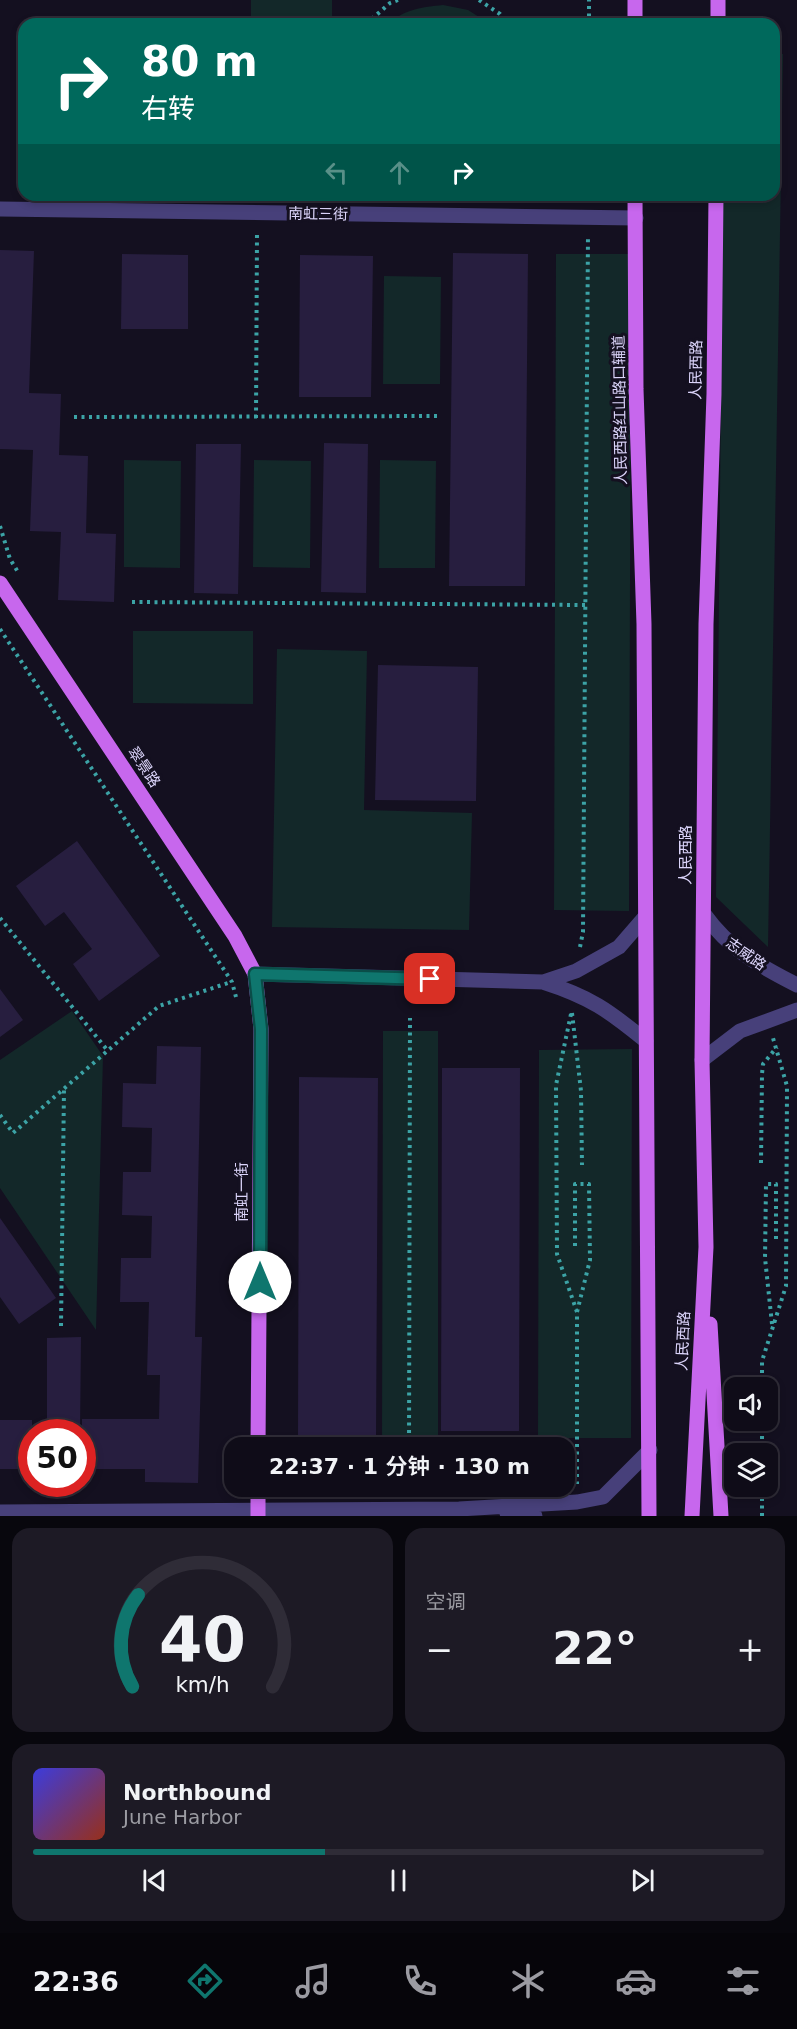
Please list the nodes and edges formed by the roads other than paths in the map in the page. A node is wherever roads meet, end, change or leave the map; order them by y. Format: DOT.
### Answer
graph roads {
  1 [pos="635,0"];
  2 [pos="718,0"];
  3 [pos="635,18"];
  4 [pos="718,18"];
  5 [pos="635,201"];
  6 [pos="716,201"];
  7 [pos="0,209"];
  8 [pos="636,218"];
  9 [pos="0,583"];
  10 [pos="704,915"];
  11 [pos="645,917"];
  12 [pos="255,974"];
  13 [pos="543,982"];
  14 [pos="797,985"];
  15 [pos="797,1010"];
  16 [pos="646,1041"];
  17 [pos="702,1060"];
  18 [pos="706,1247"];
  19 [pos="258,1437"];
  20 [pos="650,1450"];
  21 [pos="258,1497"];
  22 [pos="459,1509"];
  23 [pos="0,1512"];
  24 [pos="258,1513"];
  25 [pos="535,1516"];
  26 [pos="649,1516"];
  27 [pos="692,1516"];
  28 [pos="721,1516"];
  1 -- 3 [label="main road"];
  2 -- 4 [label="main road"];
  5 -- 8 [label="main road, 人民西路红山路口辅道"];
  6 -- 10 [label="main road, 人民西路"];
  7 -- 8 [label="street, 南虹三街"];
  8 -- 11 [label="main road, 人民西路红山路口辅道"];
  9 -- 12 [label="main road, 翠景路"];
  10 -- 14 [label="street, 志威路"];
  10 -- 17 [label="main road, 人民西路"];
  11 -- 13 [label="street"];
  11 -- 16 [label="main road"];
  12 -- 13 [label="street"];
  12 -- 19 [label="main road, 南虹一街"];
  13 -- 16 [label="street"];
  15 -- 17 [label="street"];
  16 -- 20 [label="main road"];
  17 -- 18 [label="main road, 人民西路"];
  18 -- 27 [label="main road, 人民西路"];
  18 -- 28 [label="main road"];
  20 -- 22 [label="street"];
  20 -- 26 [label="main road"];
  21 -- 24 [label="main road"];
  22 -- 24 [label="street"];
  22 -- 25 [label="street"];
  23 -- 24 [label="street"];
}
